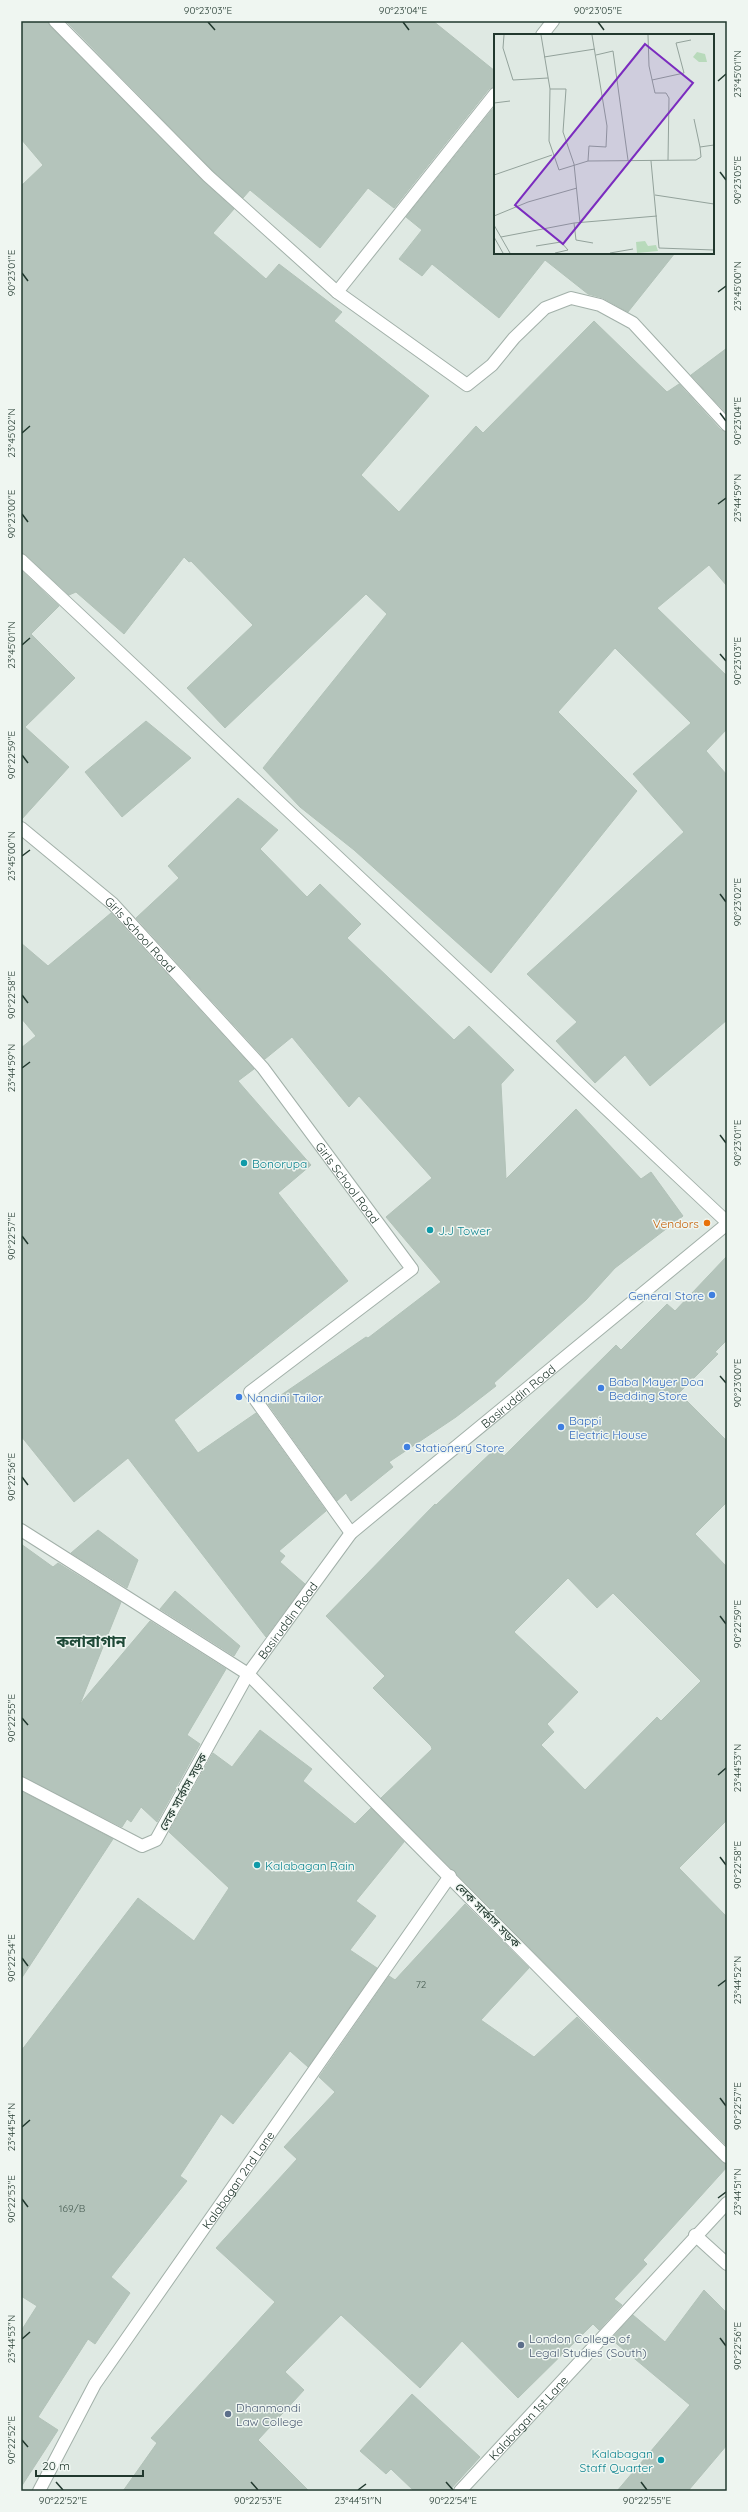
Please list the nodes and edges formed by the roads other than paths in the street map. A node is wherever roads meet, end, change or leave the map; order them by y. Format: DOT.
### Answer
graph roads {
  1 [pos="55,21"];
  2 [pos="553,21"];
  3 [pos="543,34"];
  4 [pos="494,95"];
  5 [pos="337,292"];
  6 [pos="727,425"];
  7 [pos="21,560"];
  8 [pos="21,828"];
  9 [pos="727,1223"];
  10 [pos="21,1530"];
  11 [pos="351,1533"];
  12 [pos="248,1674"];
  13 [pos="21,1783"];
  14 [pos="450,1876"];
  15 [pos="727,2157"];
  16 [pos="727,2203"];
  17 [pos="695,2235"];
  18 [pos="727,2264"];
  19 [pos="39,2491"];
  20 [pos="460,2491"];
  1 -- 5 [label="street"];
  2 -- 3 [label="street"];
  4 -- 5 [label="street"];
  5 -- 6 [label="street"];
  7 -- 9 [label="street"];
  8 -- 11 [label="street, Girls School Road"];
  9 -- 11 [label="street, Basiruddin Road"];
  10 -- 12 [label="street, লেক সার্কাস সড়ক"];
  11 -- 12 [label="street, Basiruddin Road"];
  12 -- 13 [label="street, লেক সার্কাস সড়ক"];
  12 -- 14 [label="street, লেক সার্কাস সড়ক"];
  14 -- 15 [label="street, লেক সার্কাস সড়ক"];
  14 -- 19 [label="street, Kalabagan 2nd Lane"];
  16 -- 17 [label="street, Kalabagan 1st Lane"];
  17 -- 18 [label="street"];
  17 -- 20 [label="street, Kalabagan 1st Lane"];
}
